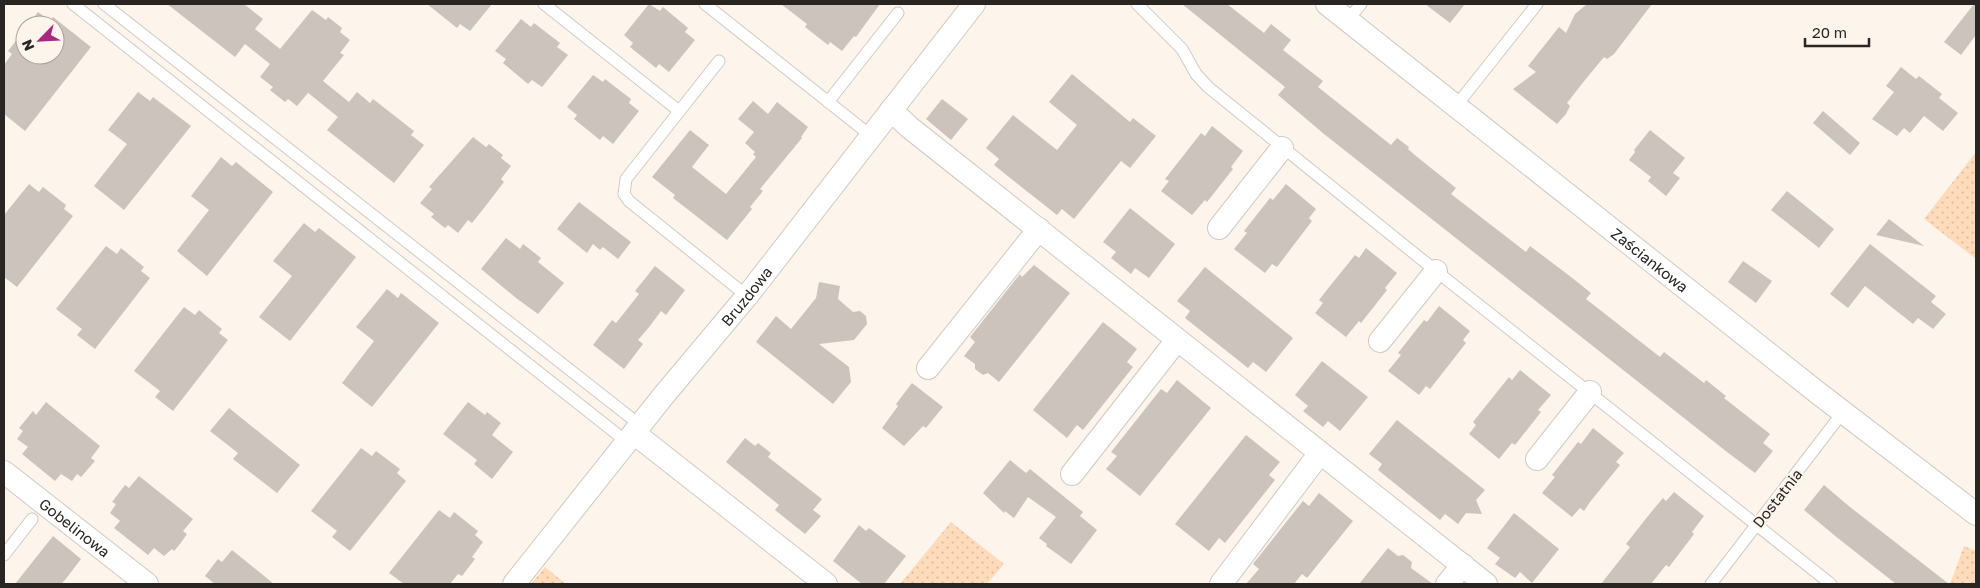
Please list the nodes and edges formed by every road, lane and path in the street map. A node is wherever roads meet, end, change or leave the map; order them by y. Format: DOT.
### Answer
graph roads {
  1 [pos="74,4"];
  2 [pos="104,4"];
  3 [pos="544,4"];
  4 [pos="705,4"];
  5 [pos="974,4"];
  6 [pos="1137,4"];
  7 [pos="1327,4"];
  8 [pos="1537,4"];
  9 [pos="898,12"];
  10 [pos="1354,12"];
  11 [pos="719,61"];
  12 [pos="828,102"];
  13 [pos="1456,106"];
  14 [pos="891,110"];
  15 [pos="679,111"];
  16 [pos="870,136"];
  17 [pos="1282,148"];
  18 [pos="1219,228"];
  19 [pos="1040,229"];
  20 [pos="1436,271"];
  21 [pos="747,296"];
  22 [pos="1178,340"];
  23 [pos="1380,341"];
  24 [pos="928,368"];
  25 [pos="1590,392"];
  26 [pos="1844,412"];
  27 [pos="634,433"];
  28 [pos="1320,453"];
  29 [pos="1537,459"];
  30 [pos="4,472"];
  31 [pos="1072,474"];
  32 [pos="1976,514"];
  33 [pos="32,519"];
  34 [pos="1756,525"];
  35 [pos="4,555"];
  36 [pos="1463,565"];
  37 [pos="147,584"];
  38 [pos="514,584"];
  39 [pos="826,584"];
  40 [pos="1221,584"];
  41 [pos="1448,584"];
  42 [pos="1486,584"];
  43 [pos="1711,584"];
  44 [pos="1831,584"];
  1 -- 27 [label="lane"];
  2 -- 27 [label="lane"];
  3 -- 15 [label="lane"];
  4 -- 12 [label="lane"];
  5 -- 14 [label="street, Bruzdowa"];
  6 -- 17 [label="lane"];
  7 -- 10 [label="street, Zaściankowa"];
  8 -- 13 [label="lane"];
  9 -- 12 [label="lane"];
  10 -- 13 [label="street, Zaściankowa"];
  11 -- 15 [label="lane"];
  12 -- 16 [label="lane"];
  13 -- 26 [label="street, Zaściankowa"];
  14 -- 16 [label="street, Bruzdowa"];
  14 -- 19 [label="street"];
  15 -- 21 [label="lane"];
  16 -- 21 [label="street, Bruzdowa"];
  17 -- 18 [label="street"];
  17 -- 20 [label="lane"];
  19 -- 22 [label="street"];
  19 -- 24 [label="street"];
  20 -- 23 [label="street"];
  20 -- 25 [label="lane"];
  21 -- 27 [label="street, Bruzdowa"];
  22 -- 28 [label="street"];
  22 -- 31 [label="street"];
  25 -- 29 [label="street"];
  25 -- 34 [label="lane"];
  26 -- 32 [label="street, Zaściankowa"];
  26 -- 34 [label="lane, Dostatnia"];
  27 -- 38 [label="street, Bruzdowa"];
  27 -- 39 [label="street"];
  28 -- 36 [label="street"];
  28 -- 40 [label="street"];
  30 -- 37 [label="street, Gobelinowa"];
  33 -- 35 [label="lane"];
  34 -- 43 [label="lane, Dostatnia"];
  34 -- 44 [label="lane"];
  36 -- 41 [label="street"];
  36 -- 42 [label="street"];
}
